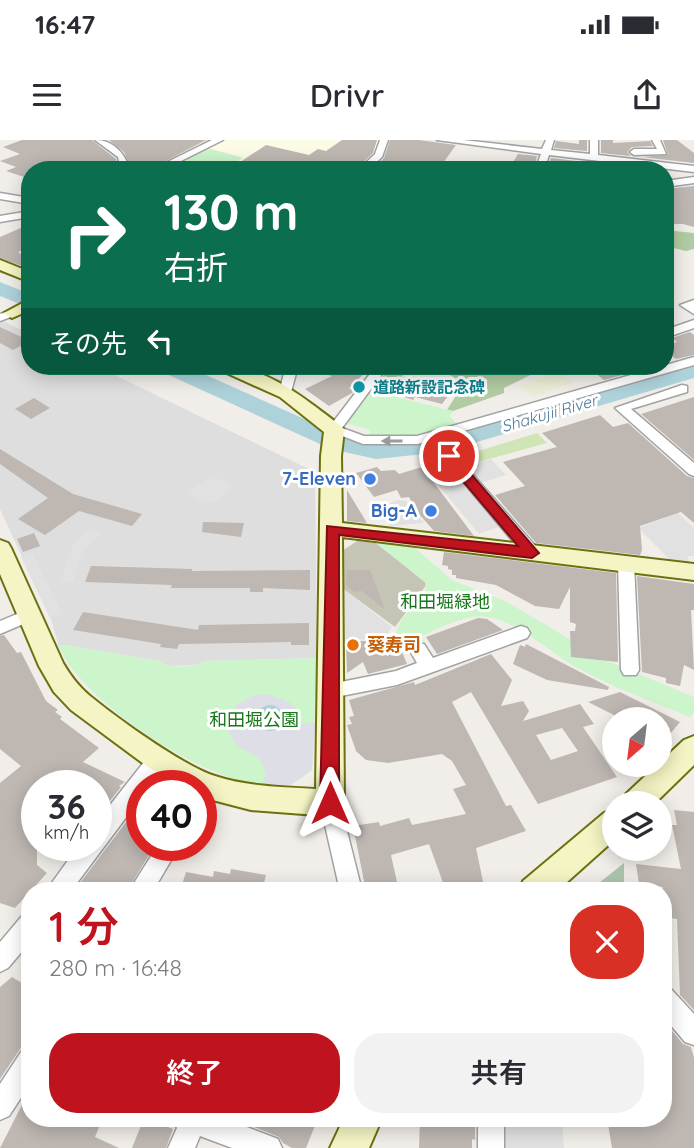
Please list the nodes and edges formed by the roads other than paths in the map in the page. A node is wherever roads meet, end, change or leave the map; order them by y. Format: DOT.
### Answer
graph roads {
  1 [pos="99,140"];
  2 [pos="219,140"];
  3 [pos="384,140"];
  4 [pos="441,140"];
  5 [pos="550,140"];
  6 [pos="594,140"];
  7 [pos="656,140"];
  8 [pos="545,152"];
  9 [pos="594,158"];
  10 [pos="123,161"];
  11 [pos="174,161"];
  12 [pos="372,161"];
  13 [pos="542,161"];
  14 [pos="623,161"];
  15 [pos="633,161"];
  16 [pos="674,168"];
  17 [pos="694,169"];
  18 [pos="694,180"];
  19 [pos="674,183"];
  20 [pos="0,196"];
  21 [pos="21,200"];
  22 [pos="21,216"];
  23 [pos="0,219"];
  24 [pos="0,264"];
  25 [pos="21,274"];
  26 [pos="675,298"];
  27 [pos="691,307"];
  28 [pos="694,324"];
  29 [pos="674,331"];
  30 [pos="694,361"];
  31 [pos="674,363"];
  32 [pos="246,375"];
  33 [pos="290,375"];
  34 [pos="376,375"];
  35 [pos="631,375"];
  36 [pos="682,389"];
  37 [pos="285,392"];
  38 [pos="334,431"];
  39 [pos="449,456"];
  40 [pos="694,471"];
  41 [pos="332,529"];
  42 [pos="0,548"];
  43 [pos="532,553"];
  44 [pos="626,564"];
  45 [pos="694,572"];
  46 [pos="29,615"];
  47 [pos="0,628"];
  48 [pos="521,633"];
  49 [pos="418,649"];
  50 [pos="429,667"];
  51 [pos="630,670"];
  52 [pos="331,691"];
  53 [pos="158,759"];
  54 [pos="690,759"];
  55 [pos="174,770"];
  56 [pos="651,791"];
  57 [pos="217,793"];
  58 [pos="330,803"];
  59 [pos="112,819"];
  60 [pos="602,832"];
  61 [pos="80,861"];
  62 [pos="160,861"];
  63 [pos="64,882"];
  64 [pos="147,882"];
  65 [pos="349,882"];
  66 [pos="544,882"];
  67 [pos="21,935"];
  68 [pos="0,960"];
  69 [pos="672,1007"];
  70 [pos="694,1033"];
  71 [pos="21,1074"];
  72 [pos="2,1101"];
  73 [pos="187,1127"];
  74 [pos="209,1127"];
  75 [pos="360,1127"];
  76 [pos="491,1127"];
  77 [pos="181,1148"];
  78 [pos="269,1148"];
  79 [pos="349,1148"];
  80 [pos="491,1148"];
  1 -- 10 [label="street"];
  2 -- 11 [label="street"];
  3 -- 12 [label="street"];
  4 -- 8 [label="street"];
  5 -- 8 [label="street"];
  6 -- 9 [label="street"];
  7 -- 15 [label="street"];
  8 -- 9 [label="street"];
  8 -- 13 [label="street"];
  9 -- 14 [label="street"];
  16 -- 17 [label="street"];
  18 -- 19 [label="street"];
  20 -- 21 [label="street"];
  22 -- 23 [label="street"];
  24 -- 25 [label="street"];
  26 -- 27 [label="street"];
  28 -- 29 [label="street"];
  30 -- 31 [label="street"];
  32 -- 37 [label="street"];
  33 -- 37 [label="street"];
  34 -- 38 [label="street"];
  35 -- 38 [label="street, one-way"];
  36 -- 40 [label="street"];
  37 -- 38 [label="street"];
  38 -- 41 [label="street"];
  39 -- 43 [label="street"];
  41 -- 43 [label="street"];
  41 -- 52 [label="street"];
  42 -- 46 [label="street"];
  43 -- 44 [label="street"];
  44 -- 45 [label="street"];
  44 -- 51 [label="street"];
  46 -- 47 [label="street"];
  46 -- 53 [label="street"];
  48 -- 50 [label="street"];
  49 -- 50 [label="street"];
  50 -- 52 [label="street"];
  52 -- 58 [label="street"];
  53 -- 55 [label="street"];
  53 -- 59 [label="street"];
  54 -- 56 [label="street"];
  57 -- 58 [label="street"];
  58 -- 65 [label="street"];
  60 -- 66 [label="street"];
  61 -- 63 [label="street"];
  62 -- 64 [label="street"];
  67 -- 68 [label="street"];
  69 -- 70 [label="street"];
  71 -- 72 [label="street"];
  73 -- 77 [label="street"];
  74 -- 78 [label="street"];
  75 -- 79 [label="street"];
  76 -- 80 [label="street"];
}
